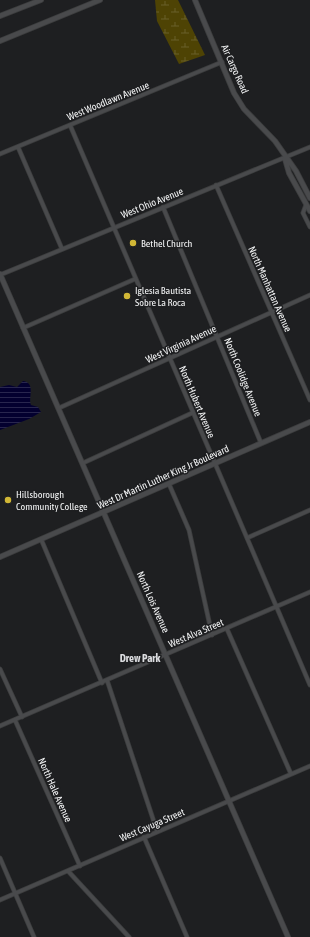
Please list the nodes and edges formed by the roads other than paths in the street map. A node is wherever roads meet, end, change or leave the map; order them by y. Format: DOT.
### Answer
graph roads {
  1 [pos="41,0"];
  2 [pos="100,0"];
  3 [pos="195,0"];
  4 [pos="0,16"];
  5 [pos="0,41"];
  6 [pos="222,62"];
  7 [pos="70,125"];
  8 [pos="18,147"];
  9 [pos="310,147"];
  10 [pos="0,154"];
  11 [pos="285,157"];
  12 [pos="216,185"];
  13 [pos="310,198"];
  14 [pos="306,205"];
  15 [pos="163,207"];
  16 [pos="310,211"];
  17 [pos="310,226"];
  18 [pos="113,228"];
  19 [pos="62,249"];
  20 [pos="0,274"];
  21 [pos="135,279"];
  22 [pos="310,295"];
  23 [pos="272,312"];
  24 [pos="23,328"];
  25 [pos="218,336"];
  26 [pos="170,359"];
  27 [pos="310,400"];
  28 [pos="59,408"];
  29 [pos="192,413"];
  30 [pos="310,422"];
  31 [pos="261,443"];
  32 [pos="83,463"];
  33 [pos="214,464"];
  34 [pos="168,484"];
  35 [pos="310,510"];
  36 [pos="105,512"];
  37 [pos="247,538"];
  38 [pos="41,539"];
  39 [pos="0,557"];
  40 [pos="310,592"];
  41 [pos="276,607"];
  42 [pos="227,629"];
  43 [pos="212,635"];
  44 [pos="166,655"];
  45 [pos="0,669"];
  46 [pos="107,680"];
  47 [pos="102,682"];
  48 [pos="310,685"];
  49 [pos="22,717"];
  50 [pos="15,720"];
  51 [pos="0,726"];
  52 [pos="310,766"];
  53 [pos="291,774"];
  54 [pos="229,801"];
  55 [pos="157,831"];
  56 [pos="144,837"];
  57 [pos="0,858"];
  58 [pos="80,866"];
  59 [pos="68,871"];
  60 [pos="16,894"];
  61 [pos="0,900"];
  62 [pos="34,937"];
  63 [pos="129,937"];
  64 [pos="187,937"];
  65 [pos="288,937"];
  1 -- 4 [label="street"];
  2 -- 5 [label="street"];
  3 -- 6 [label="street, Air Cargo Road"];
  6 -- 7 [label="street, West Woodlawn Avenue"];
  6 -- 11 [label="street, Air Cargo Road"];
  7 -- 8 [label="street, West Woodlawn Avenue"];
  7 -- 18 [label="street, North Hubert Avenue"];
  8 -- 10 [label="street, West Woodlawn Avenue"];
  8 -- 19 [label="street"];
  9 -- 11 [label="street, West Ohio Avenue"];
  11 -- 12 [label="street, West Ohio Avenue"];
  11 -- 13 [label="street, Air Cargo Road"];
  11 -- 14 [label="street, Air Cargo Road"];
  12 -- 15 [label="street, West Ohio Avenue"];
  12 -- 23 [label="street, North Manhattan Avenue"];
  14 -- 16 [label="street, Air Cargo Road"];
  14 -- 17 [label="street"];
  15 -- 18 [label="street, West Ohio Avenue"];
  15 -- 25 [label="street, North Coolidge Avenue"];
  18 -- 19 [label="street, West Ohio Avenue"];
  18 -- 21 [label="street, North Hubert Avenue"];
  19 -- 20 [label="street, West Ohio Avenue"];
  20 -- 24 [label="street, North Lois Avenue"];
  21 -- 24 [label="street"];
  21 -- 26 [label="street, North Hubert Avenue"];
  22 -- 23 [label="street, West Virginia Avenue"];
  23 -- 25 [label="street, West Virginia Avenue"];
  23 -- 27 [label="street, North Manhattan Avenue"];
  24 -- 28 [label="street, North Lois Avenue"];
  25 -- 26 [label="street, West Virginia Avenue"];
  25 -- 31 [label="street, North Coolidge Avenue"];
  26 -- 28 [label="street, West Virginia Avenue"];
  26 -- 29 [label="street, North Hubert Avenue"];
  28 -- 32 [label="street, North Lois Avenue"];
  29 -- 32 [label="street"];
  29 -- 33 [label="street, North Hubert Avenue"];
  30 -- 31 [label="street, West Dr Martin Luther King Jr Boulevard"];
  31 -- 33 [label="street, West Dr Martin Luther King Jr Boulevard"];
  32 -- 36 [label="street, North Lois Avenue"];
  33 -- 34 [label="street, West Dr Martin Luther King Jr Boulevard"];
  33 -- 37 [label="street, North Hubert Avenue"];
  34 -- 36 [label="street, West Dr Martin Luther King Jr Boulevard"];
  34 -- 43 [label="street"];
  35 -- 37 [label="street"];
  36 -- 38 [label="street, West Dr Martin Luther King Jr Boulevard"];
  36 -- 44 [label="street, North Lois Avenue"];
  37 -- 41 [label="street, North Hubert Avenue"];
  38 -- 39 [label="street, West Dr Martin Luther King Jr Boulevard"];
  38 -- 47 [label="street"];
  40 -- 41 [label="street, West Alva Street"];
  41 -- 42 [label="street, West Alva Street"];
  41 -- 48 [label="street, North Hubert Avenue"];
  42 -- 43 [label="street, West Alva Street"];
  42 -- 53 [label="street"];
  43 -- 44 [label="street, West Alva Street"];
  44 -- 46 [label="street, West Alva Street"];
  44 -- 54 [label="street, North Lois Avenue"];
  45 -- 49 [label="street"];
  46 -- 47 [label="street, West Alva Street"];
  46 -- 55 [label="street"];
  47 -- 49 [label="street, West Alva Street"];
  49 -- 50 [label="street, West Alva Street"];
  50 -- 51 [label="street, West Alva Street"];
  50 -- 58 [label="street, North Hale Avenue"];
  52 -- 53 [label="street, West Cayuga Street"];
  53 -- 54 [label="street, West Cayuga Street"];
  54 -- 55 [label="street, West Cayuga Street"];
  54 -- 65 [label="street, North Lois Avenue"];
  55 -- 56 [label="street, West Cayuga Street"];
  56 -- 58 [label="street, West Cayuga Street"];
  56 -- 64 [label="street"];
  57 -- 60 [label="street"];
  58 -- 59 [label="street, West Cayuga Street"];
  59 -- 60 [label="street, West Cayuga Street"];
  59 -- 63 [label="street"];
  60 -- 61 [label="street, West Cayuga Street"];
  60 -- 62 [label="street"];
}
